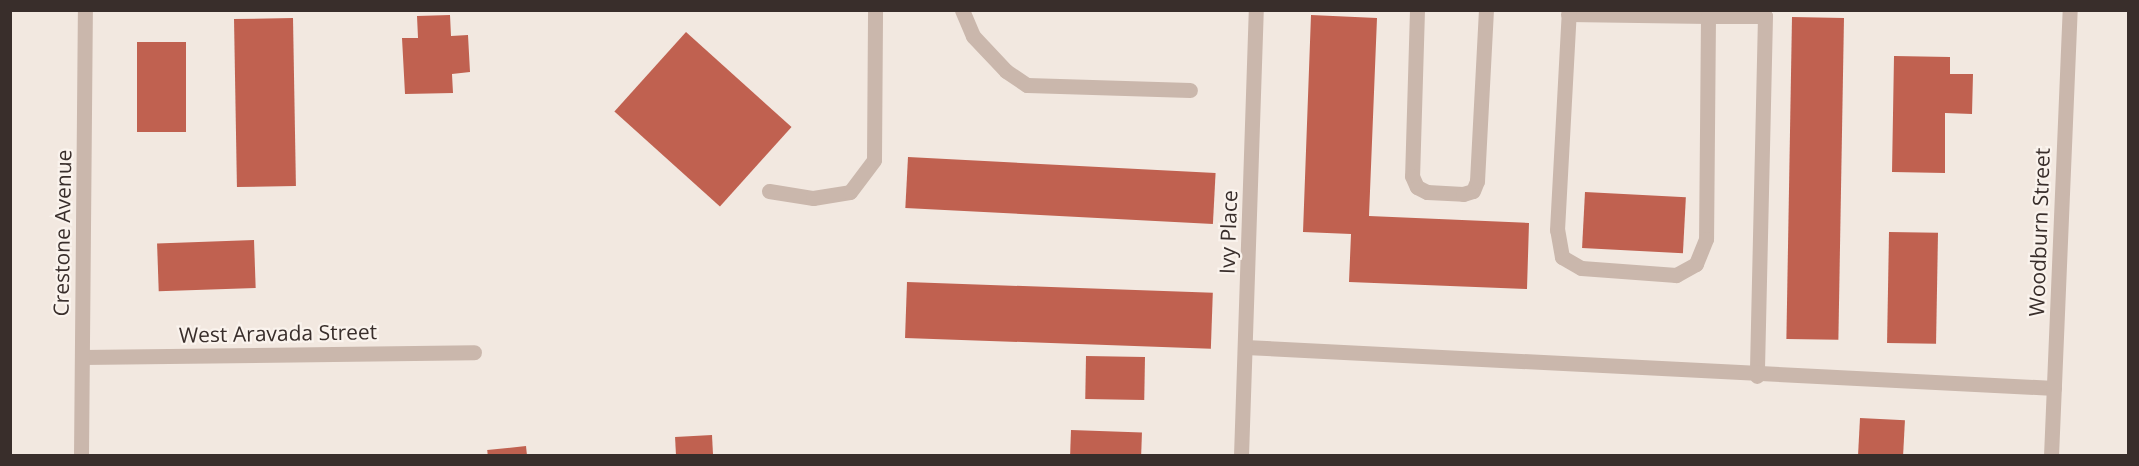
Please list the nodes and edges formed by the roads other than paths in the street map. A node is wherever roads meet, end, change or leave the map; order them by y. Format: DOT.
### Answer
graph roads {
  1 [pos="85,10"];
  2 [pos="875,10"];
  3 [pos="962,10"];
  4 [pos="1256,10"];
  5 [pos="1417,10"];
  6 [pos="1486,10"];
  7 [pos="2070,10"];
  8 [pos="1568,12"];
  9 [pos="1708,16"];
  10 [pos="1190,90"];
  11 [pos="769,191"];
  12 [pos="1245,347"];
  13 [pos="474,352"];
  14 [pos="82,357"];
  15 [pos="1757,376"];
  16 [pos="2054,388"];
  17 [pos="81,456"];
  18 [pos="1241,456"];
  19 [pos="2051,456"];
  1 -- 14 [label="street, Crestone Avenue"];
  2 -- 11 [label="street"];
  3 -- 10 [label="street"];
  4 -- 12 [label="street, Ivy Place"];
  5 -- 6 [label="street"];
  7 -- 16 [label="street, Woodburn Street"];
  8 -- 9 [label="street"];
  8 -- 9 [label="street"];
  9 -- 15 [label="street"];
  12 -- 15 [label="street"];
  12 -- 18 [label="street, Ivy Place"];
  13 -- 14 [label="street, West Aravada Street"];
  14 -- 17 [label="street, Crestone Avenue"];
  15 -- 16 [label="street"];
  16 -- 19 [label="street, Woodburn Street"];
}
